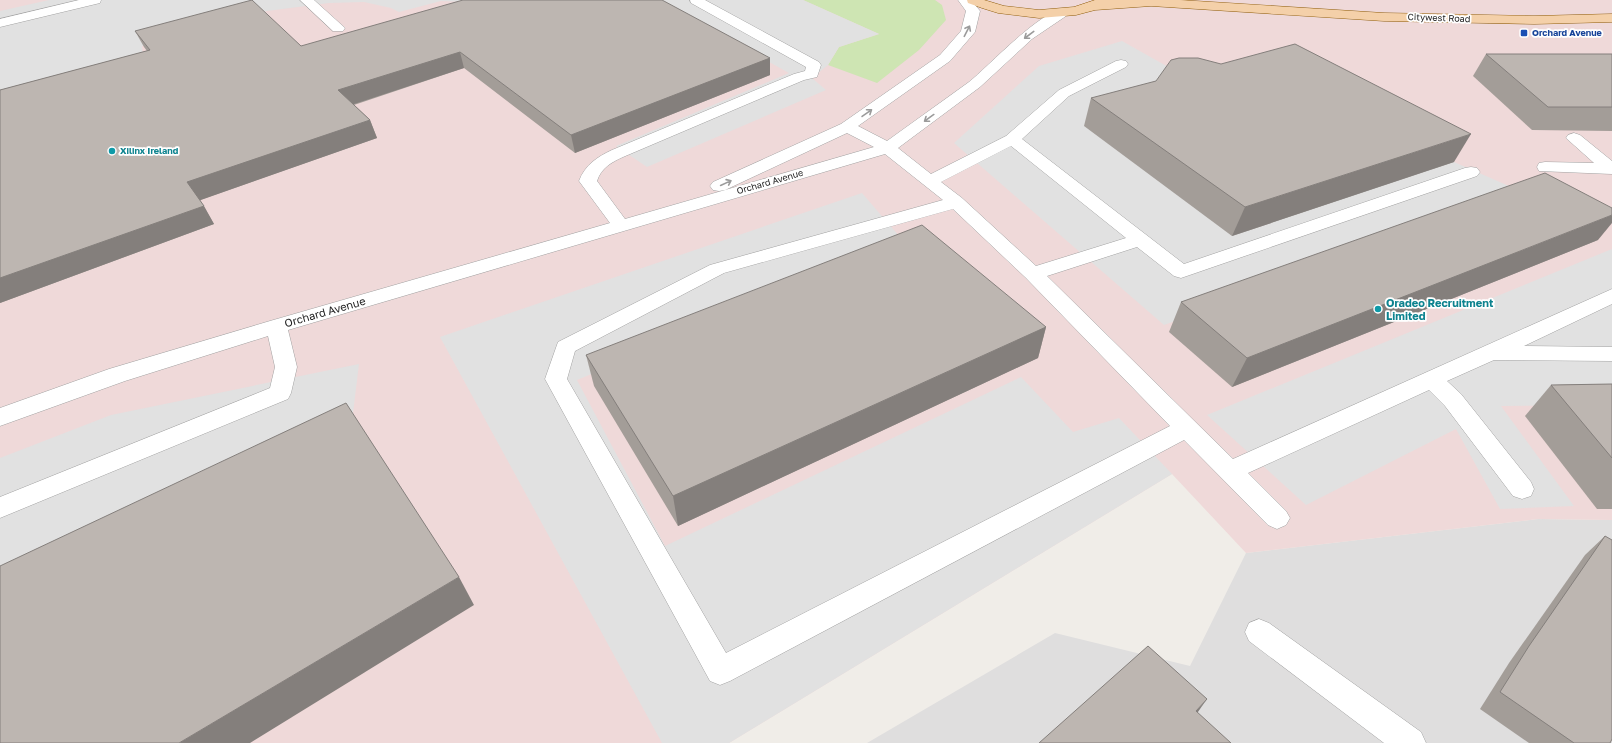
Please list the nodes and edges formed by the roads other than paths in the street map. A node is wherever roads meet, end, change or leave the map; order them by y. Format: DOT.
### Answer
graph roads {
  1 [pos="95,0"];
  2 [pos="306,0"];
  3 [pos="696,0"];
  4 [pos="964,0"];
  5 [pos="973,0"];
  6 [pos="1224,0"];
  7 [pos="1100,3"];
  8 [pos="1266,9"];
  9 [pos="1061,13"];
  10 [pos="1612,18"];
  11 [pos="0,23"];
  12 [pos="338,28"];
  13 [pos="1121,64"];
  14 [pos="846,127"];
  15 [pos="1574,138"];
  16 [pos="1012,139"];
  17 [pos="888,148"];
  18 [pos="1545,167"];
  19 [pos="1611,168"];
  20 [pos="1471,172"];
  21 [pos="930,181"];
  22 [pos="956,202"];
  23 [pos="653,217"];
  24 [pos="621,226"];
  25 [pos="1140,240"];
  26 [pos="1033,274"];
  27 [pos="1612,296"];
  28 [pos="277,326"];
  29 [pos="1490,353"];
  30 [pos="1612,354"];
  31 [pos="1431,380"];
  32 [pos="0,417"];
  33 [pos="1186,428"];
  34 [pos="1230,471"];
  35 [pos="1522,488"];
  36 [pos="0,508"];
  37 [pos="1277,518"];
  38 [pos="1259,632"];
  39 [pos="1410,743"];
  1 -- 11 [label="street"];
  2 -- 12 [label="street"];
  3 -- 24 [label="street"];
  14 -- 4 [label="street, Orchard Avenue, one-way"];
  5 -- 9 [label="main road, Citywest Road"];
  6 -- 8 [label="main road, Citywest Road"];
  7 -- 8 [label="main road, Citywest Road"];
  7 -- 9 [label="main road, Citywest Road"];
  8 -- 10 [label="main road, Citywest Road"];
  9 -- 17 [label="street, Orchard Avenue, one-way"];
  13 -- 16 [label="street"];
  14 -- 17 [label="street"];
  23 -- 14 [label="street, Orchard Avenue, one-way"];
  15 -- 19 [label="street"];
  16 -- 21 [label="street"];
  16 -- 25 [label="street"];
  17 -- 21 [label="street"];
  17 -- 23 [label="street, Orchard Avenue"];
  18 -- 19 [label="street"];
  20 -- 25 [label="street"];
  21 -- 22 [label="street"];
  22 -- 26 [label="street"];
  22 -- 33 [label="street"];
  23 -- 24 [label="street, Orchard Avenue"];
  24 -- 28 [label="street, Orchard Avenue"];
  25 -- 26 [label="street"];
  26 -- 33 [label="street"];
  27 -- 29 [label="street"];
  28 -- 32 [label="street, Orchard Avenue"];
  28 -- 36 [label="street"];
  29 -- 30 [label="street"];
  29 -- 31 [label="street"];
  31 -- 34 [label="street"];
  31 -- 35 [label="street"];
  33 -- 34 [label="street"];
  34 -- 37 [label="street"];
  38 -- 39 [label="street"];
}
